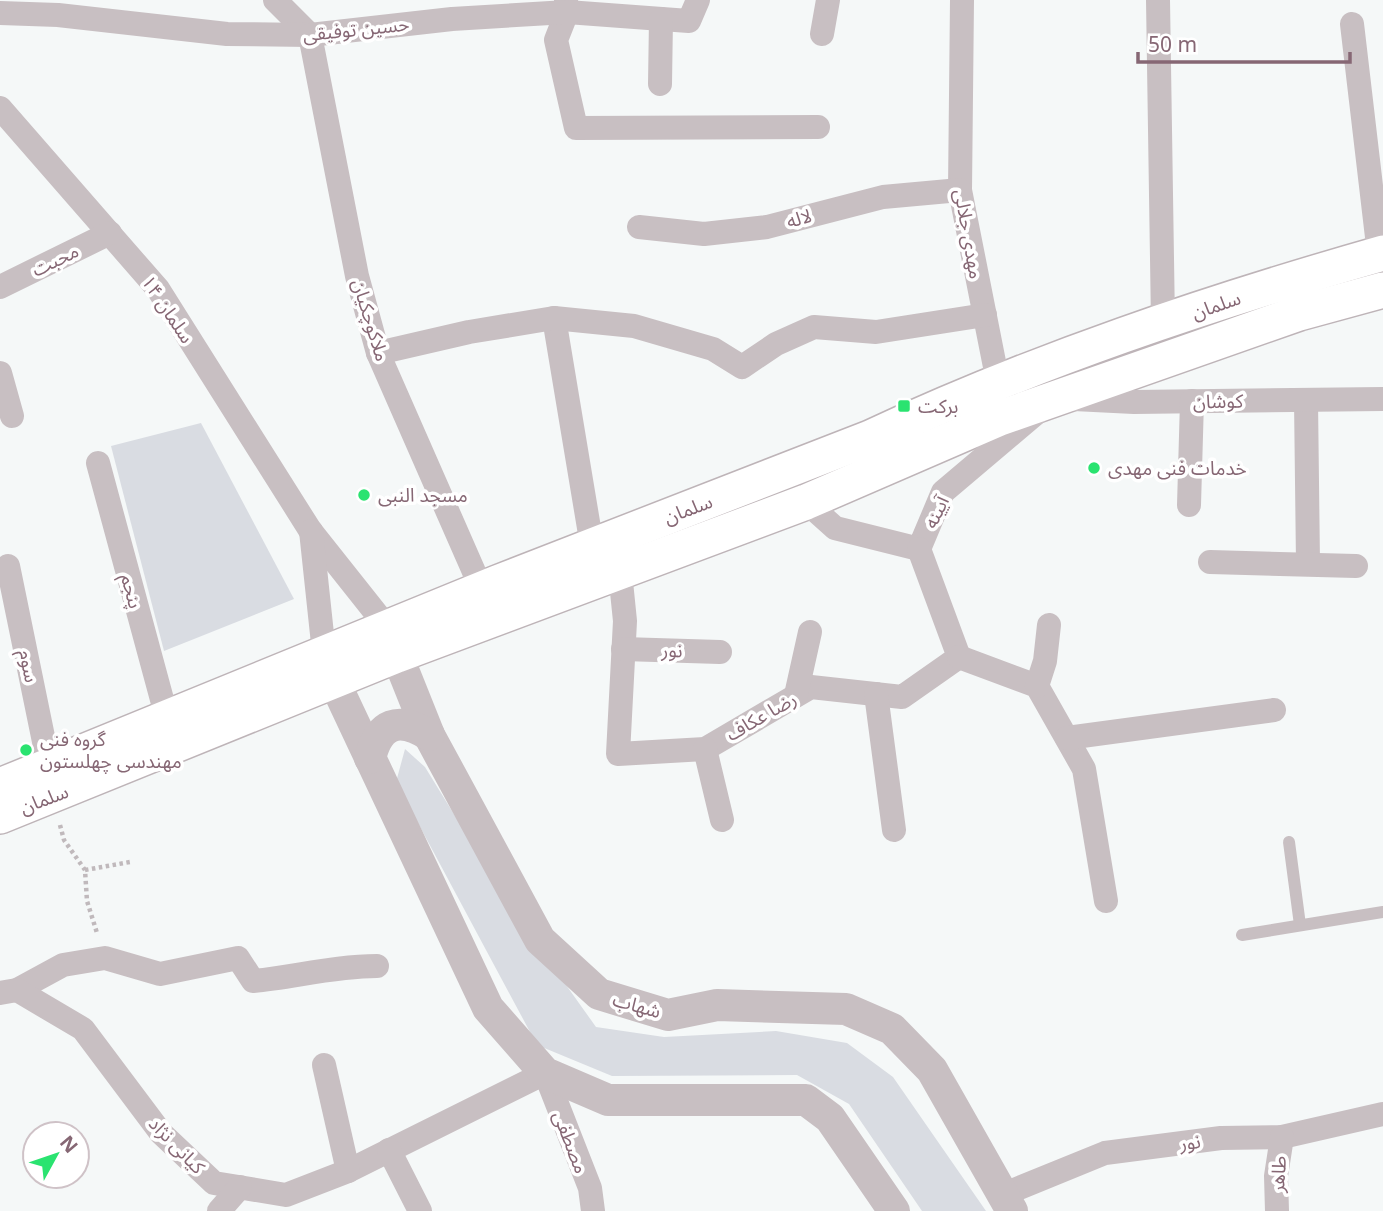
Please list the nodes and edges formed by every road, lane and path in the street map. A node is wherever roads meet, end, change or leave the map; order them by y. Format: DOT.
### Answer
graph roads {
  1 [pos="275,0"];
  2 [pos="698,0"];
  3 [pos="828,0"];
  4 [pos="962,0"];
  5 [pos="1158,0"];
  6 [pos="567,6"];
  7 [pos="449,9"];
  8 [pos="0,13"];
  9 [pos="661,19"];
  10 [pos="1352,24"];
  11 [pos="822,34"];
  12 [pos="310,35"];
  13 [pos="660,84"];
  14 [pos="0,108"];
  15 [pos="817,127"];
  16 [pos="960,190"];
  17 [pos="639,227"];
  18 [pos="110,233"];
  19 [pos="1381,254"];
  20 [pos="0,287"];
  21 [pos="1383,290"];
  22 [pos="985,315"];
  23 [pos="554,318"];
  24 [pos="1164,323"];
  25 [pos="378,353"];
  26 [pos="0,373"];
  27 [pos="998,382"];
  28 [pos="1054,398"];
  29 [pos="1383,399"];
  30 [pos="1306,400"];
  31 [pos="1192,401"];
  32 [pos="12,416"];
  33 [pos="98,463"];
  34 [pos="806,502"];
  35 [pos="1189,505"];
  36 [pos="310,530"];
  37 [pos="592,546"];
  38 [pos="919,549"];
  39 [pos="1210,562"];
  40 [pos="1308,564"];
  41 [pos="8,566"];
  42 [pos="1356,566"];
  43 [pos="620,572"];
  44 [pos="482,590"];
  45 [pos="1049,625"];
  46 [pos="810,632"];
  47 [pos="392,641"];
  48 [pos="623,649"];
  49 [pos="720,652"];
  50 [pos="960,657"];
  51 [pos="329,667"];
  52 [pos="1037,687"];
  53 [pos="876,694"];
  54 [pos="796,695"];
  55 [pos="1274,710"];
  56 [pos="167,718"];
  57 [pos="429,735"];
  58 [pos="1067,738"];
  59 [pos="705,748"];
  60 [pos="370,758"];
  61 [pos="51,781"];
  62 [pos="0,786"];
  63 [pos="0,816"];
  64 [pos="722,820"];
  65 [pos="894,830"];
  66 [pos="1289,842"];
  67 [pos="130,862"];
  68 [pos="85,870"];
  69 [pos="1107,901"];
  70 [pos="1383,912"];
  71 [pos="1300,925"];
  72 [pos="1242,935"];
  73 [pos="104,957"];
  74 [pos="377,966"];
  75 [pos="8,991"];
  76 [pos="324,1065"];
  77 [pos="545,1073"];
  78 [pos="1383,1114"];
  79 [pos="1282,1138"];
  80 [pos="389,1150"];
  81 [pos="348,1171"];
  82 [pos="240,1187"];
  83 [pos="1007,1203"];
  84 [pos="219,1211"];
  85 [pos="420,1211"];
  86 [pos="593,1211"];
  87 [pos="894,1211"];
  88 [pos="1276,1211"];
  1 -- 12 [label="street"];
  2 -- 9 [label="street, حسین توفیقی"];
  3 -- 11 [label="street"];
  4 -- 16 [label="street, مهدی جلالی"];
  5 -- 24 [label="street"];
  6 -- 7 [label="street, حسین توفیقی"];
  6 -- 9 [label="street, حسین توفیقی"];
  6 -- 15 [label="street"];
  7 -- 12 [label="street, حسین توفیقی"];
  8 -- 12 [label="street, حسین توفیقی"];
  9 -- 13 [label="street"];
  10 -- 19 [label="street"];
  12 -- 25 [label="street, ملاکوچکیان"];
  14 -- 18 [label="street, سلمان ۱۴"];
  16 -- 17 [label="street, لاله"];
  16 -- 22 [label="street, مهدی جلالی"];
  18 -- 20 [label="street, محبت"];
  18 -- 36 [label="street, سلمان ۱۴"];
  19 -- 24 [label="main road, سلمان"];
  21 -- 28 [label="main road, سلمان"];
  22 -- 23 [label="street"];
  22 -- 27 [label="street, مهدی جلالی"];
  23 -- 25 [label="street"];
  23 -- 37 [label="street"];
  24 -- 27 [label="main road, سلمان"];
  25 -- 44 [label="street, ملاکوچکیان"];
  26 -- 32 [label="street"];
  27 -- 37 [label="main road, سلمان"];
  28 -- 31 [label="street, کوشان"];
  28 -- 34 [label="main road, سلمان"];
  28 -- 38 [label="street, آیینه"];
  29 -- 30 [label="street, کوشان"];
  30 -- 31 [label="street, کوشان"];
  30 -- 40 [label="street"];
  31 -- 35 [label="street"];
  33 -- 56 [label="street, پنجم"];
  34 -- 38 [label="street, آیینه"];
  34 -- 43 [label="main road, سلمان"];
  36 -- 47 [label="street, سلمان ۱۴"];
  36 -- 51 [label="street, سلمان ۱۴"];
  37 -- 44 [label="main road, سلمان"];
  38 -- 50 [label="street"];
  39 -- 40 [label="street"];
  40 -- 42 [label="street"];
  41 -- 61 [label="street, سوم"];
  43 -- 47 [label="main road, سلمان"];
  43 -- 48 [label="street, رضا عکاف"];
  44 -- 47 [label="main road, سلمان"];
  45 -- 52 [label="street"];
  46 -- 54 [label="street"];
  47 -- 51 [label="main road, سلمان"];
  47 -- 57 [label="street, شهاب"];
  48 -- 49 [label="street, نور"];
  48 -- 59 [label="street, رضا عکاف"];
  50 -- 52 [label="street"];
  50 -- 53 [label="street, رضا عکاف"];
  51 -- 56 [label="main road, سلمان"];
  51 -- 60 [label="street"];
  51 -- 61 [label="main road, سلمان"];
  52 -- 58 [label="street"];
  53 -- 54 [label="street, رضا عکاف"];
  53 -- 65 [label="street"];
  54 -- 59 [label="street, رضا عکاف"];
  55 -- 58 [label="street"];
  56 -- 61 [label="main road, سلمان"];
  57 -- 60 [label="street"];
  57 -- 83 [label="street, شهاب"];
  58 -- 69 [label="street"];
  59 -- 64 [label="street"];
  60 -- 77 [label="street"];
  61 -- 62 [label="main road, سلمان"];
  61 -- 63 [label="main road, سلمان"];
  61 -- 68 [label="path"];
  66 -- 71 [label="lane"];
  67 -- 68 [label="path"];
  68 -- 73 [label="path"];
  70 -- 71 [label="lane"];
  71 -- 72 [label="lane"];
  73 -- 74 [label="street"];
  73 -- 75 [label="street"];
  75 -- 82 [label="street, کیانی نژاد"];
  76 -- 81 [label="street"];
  77 -- 80 [label="street, کیانی نژاد"];
  77 -- 86 [label="street, مصطفی"];
  77 -- 87 [label="street"];
  78 -- 79 [label="street, نور"];
  79 -- 83 [label="street, نور"];
  79 -- 88 [label="street, طاهر"];
  80 -- 81 [label="street, کیانی نژاد"];
  80 -- 85 [label="street"];
  81 -- 82 [label="street, کیانی نژاد"];
  82 -- 84 [label="street"];
}
